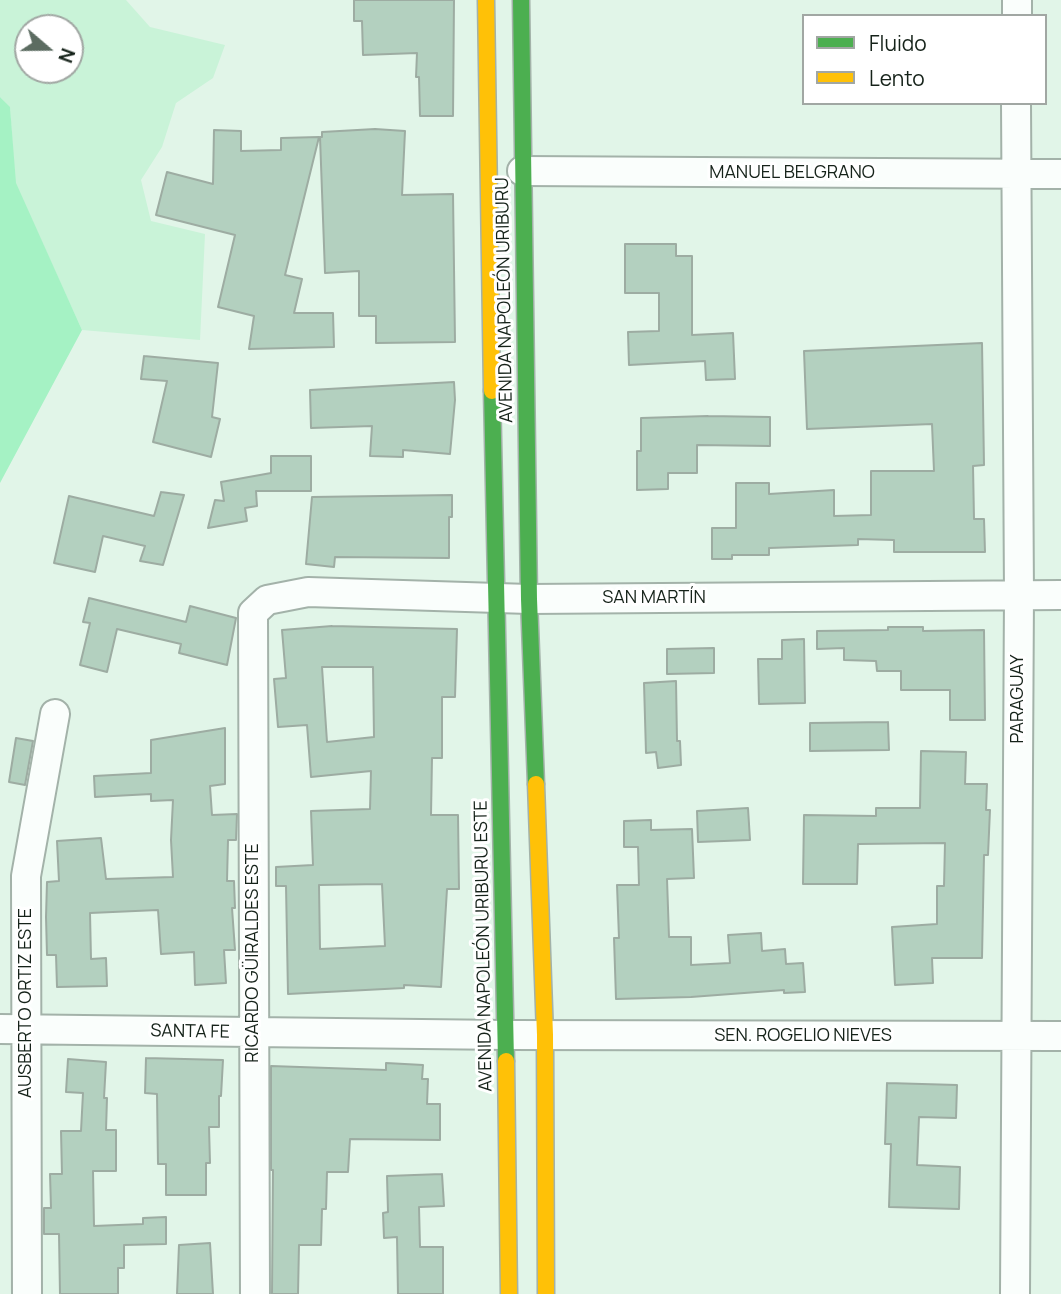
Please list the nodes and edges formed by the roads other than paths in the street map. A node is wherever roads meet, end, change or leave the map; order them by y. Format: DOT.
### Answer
graph roads {
  1 [pos="486,0"];
  2 [pos="521,0"];
  3 [pos="1016,105"];
  4 [pos="522,171"];
  5 [pos="1061,174"];
  6 [pos="1015,175"];
  7 [pos="1019,595"];
  8 [pos="1061,595"];
  9 [pos="496,598"];
  10 [pos="529,599"];
  11 [pos="253,613"];
  12 [pos="55,715"];
  13 [pos="13,1030"];
  14 [pos="253,1032"];
  15 [pos="506,1035"];
  16 [pos="545,1035"];
  17 [pos="1016,1036"];
  18 [pos="1061,1036"];
  19 [pos="27,1294"];
  20 [pos="255,1294"];
  21 [pos="509,1294"];
  22 [pos="546,1294"];
  23 [pos="1015,1294"];
  1 -- 9 [label="main road, AVENIDA NAPOLEÓN URIBURU"];
  2 -- 4 [label="main road, AVENIDA NAPOLEÓN URIBURU"];
  3 -- 6 [label="street, PARAGUAY"];
  4 -- 6 [label="street, MANUEL BELGRANO"];
  4 -- 10 [label="main road, AVENIDA NAPOLEÓN URIBURU"];
  5 -- 6 [label="street, MANUEL BELGRANO"];
  6 -- 7 [label="street, PARAGUAY"];
  7 -- 8 [label="street, SAN MARTÍN"];
  7 -- 10 [label="street, SAN MARTÍN"];
  7 -- 17 [label="street, PARAGUAY"];
  9 -- 10 [label="street, SAN MARTÍN"];
  9 -- 11 [label="street, SAN MARTÍN"];
  9 -- 15 [label="main road, AVENIDA NAPOLEÓN URIBURU ESTE"];
  10 -- 16 [label="main road"];
  11 -- 14 [label="street, RICARDO GÜIRALDES ESTE"];
  12 -- 13 [label="street, AUSBERTO ORTIZ ESTE"];
  13 -- 14 [label="street, SANTA FE"];
  13 -- 19 [label="street, AUSBERTO ORTIZ ESTE"];
  14 -- 15 [label="street, SANTA FE"];
  14 -- 20 [label="street, RICARDO GÜIRALDES ESTE"];
  15 -- 16 [label="street, SANTA FE"];
  15 -- 21 [label="main road, AVENIDA NAPOLEÓN URIBURU ESTE"];
  16 -- 17 [label="street, SEN. ROGELIO NIEVES"];
  16 -- 22 [label="main road"];
  17 -- 18 [label="street, SEN. ROGELIO NIEVES"];
  17 -- 23 [label="street, PARAGUAY"];
}
